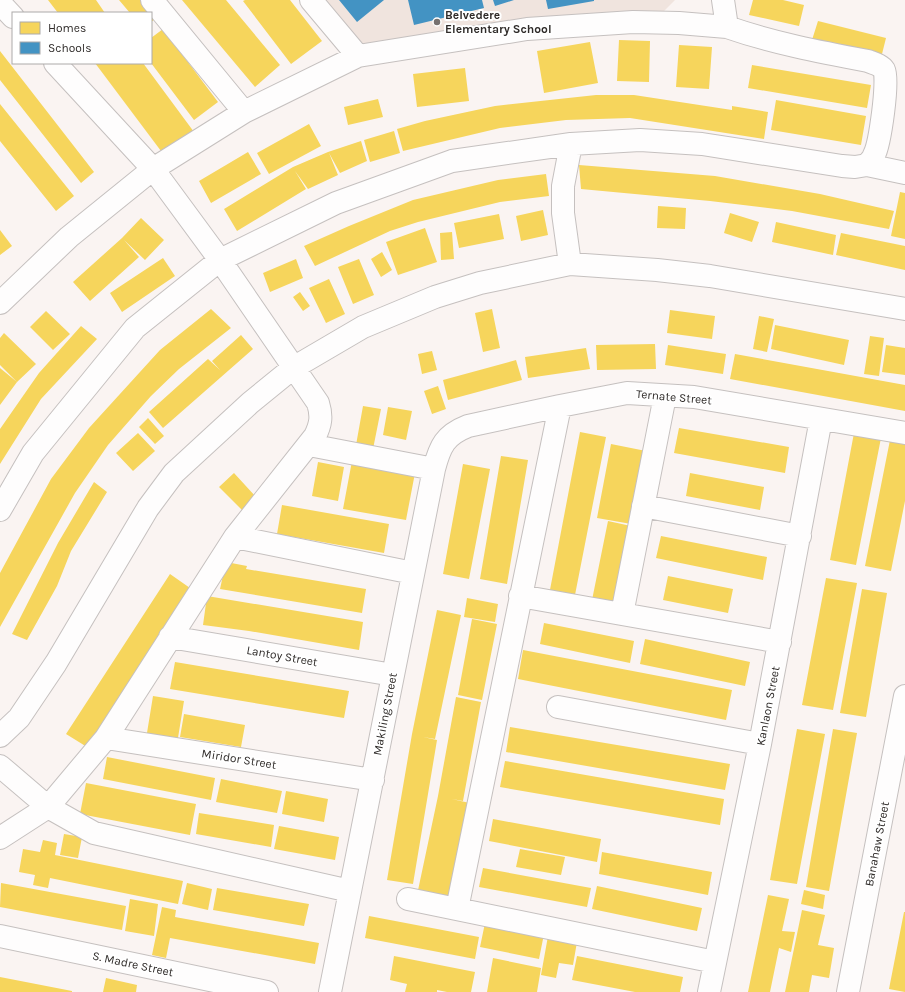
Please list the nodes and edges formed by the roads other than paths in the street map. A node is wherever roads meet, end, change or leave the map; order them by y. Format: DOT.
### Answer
graph roads {
  1 [pos="152,0"];
  2 [pos="311,0"];
  3 [pos="723,0"];
  4 [pos="0,3"];
  5 [pos="12,16"];
  6 [pos="727,27"];
  7 [pos="358,56"];
  8 [pos="56,64"];
  9 [pos="244,112"];
  10 [pos="571,144"];
  11 [pos="867,165"];
  12 [pos="153,169"];
  13 [pos="905,173"];
  14 [pos="220,260"];
  15 [pos="570,264"];
  16 [pos="0,303"];
  17 [pos="905,310"];
  18 [pos="293,368"];
  19 [pos="665,396"];
  20 [pos="560,406"];
  21 [pos="821,419"];
  22 [pos="905,433"];
  23 [pos="446,438"];
  24 [pos="308,445"];
  25 [pos="434,469"];
  26 [pos="643,506"];
  27 [pos="0,510"];
  28 [pos="800,536"];
  29 [pos="235,537"];
  30 [pos="413,573"];
  31 [pos="520,596"];
  32 [pos="622,614"];
  33 [pos="170,637"];
  34 [pos="780,642"];
  35 [pos="393,675"];
  36 [pos="905,696"];
  37 [pos="558,707"];
  38 [pos="0,736"];
  39 [pos="106,738"];
  40 [pos="760,744"];
  41 [pos="0,766"];
  42 [pos="373,780"];
  43 [pos="48,807"];
  44 [pos="0,838"];
  45 [pos="350,891"];
  46 [pos="408,899"];
  47 [pos="457,909"];
  48 [pos="0,936"];
  49 [pos="715,962"];
  50 [pos="267,992"];
  51 [pos="330,992"];
  52 [pos="709,992"];
  53 [pos="848,992"];
  1 -- 9 [label="street"];
  2 -- 7 [label="street"];
  3 -- 6 [label="street"];
  4 -- 5 [label="street"];
  6 -- 7 [label="street"];
  6 -- 11 [label="street"];
  7 -- 9 [label="street"];
  8 -- 12 [label="street"];
  9 -- 12 [label="street"];
  10 -- 11 [label="street"];
  10 -- 14 [label="street"];
  10 -- 15 [label="street"];
  11 -- 13 [label="street"];
  12 -- 14 [label="street"];
  12 -- 16 [label="street"];
  14 -- 18 [label="street"];
  14 -- 27 [label="street"];
  15 -- 17 [label="street"];
  15 -- 18 [label="street"];
  18 -- 24 [label="street"];
  18 -- 38 [label="street"];
  19 -- 20 [label="street, Ternate Street"];
  19 -- 21 [label="street, Ternate Street"];
  19 -- 26 [label="street"];
  20 -- 23 [label="street, Ternate Street"];
  20 -- 31 [label="street"];
  21 -- 22 [label="street, Ternate Street"];
  21 -- 28 [label="street, Kanlaon Street"];
  23 -- 25 [label="street, Makiling Street"];
  24 -- 25 [label="street"];
  24 -- 29 [label="street"];
  25 -- 30 [label="street, Makiling Street"];
  26 -- 28 [label="street"];
  26 -- 32 [label="street"];
  28 -- 34 [label="street, Kanlaon Street"];
  29 -- 30 [label="street"];
  29 -- 33 [label="street"];
  30 -- 35 [label="street, Makiling Street"];
  31 -- 32 [label="street"];
  31 -- 47 [label="street"];
  32 -- 34 [label="street"];
  33 -- 35 [label="street, Lantoy Street"];
  33 -- 39 [label="street"];
  34 -- 40 [label="street, Kanlaon Street"];
  35 -- 42 [label="street, Makiling Street"];
  36 -- 53 [label="street, Banahaw Street"];
  37 -- 40 [label="street"];
  39 -- 42 [label="street, Miridor Street"];
  39 -- 43 [label="street"];
  40 -- 49 [label="street, Kanlaon Street"];
  41 -- 43 [label="street"];
  42 -- 45 [label="street, Makiling Street"];
  43 -- 44 [label="street"];
  43 -- 45 [label="street"];
  45 -- 51 [label="street, Makiling Street"];
  46 -- 47 [label="street"];
  47 -- 49 [label="street"];
  48 -- 50 [label="street, S. Madre Street"];
  49 -- 52 [label="street, Kanlaon Street"];
}
